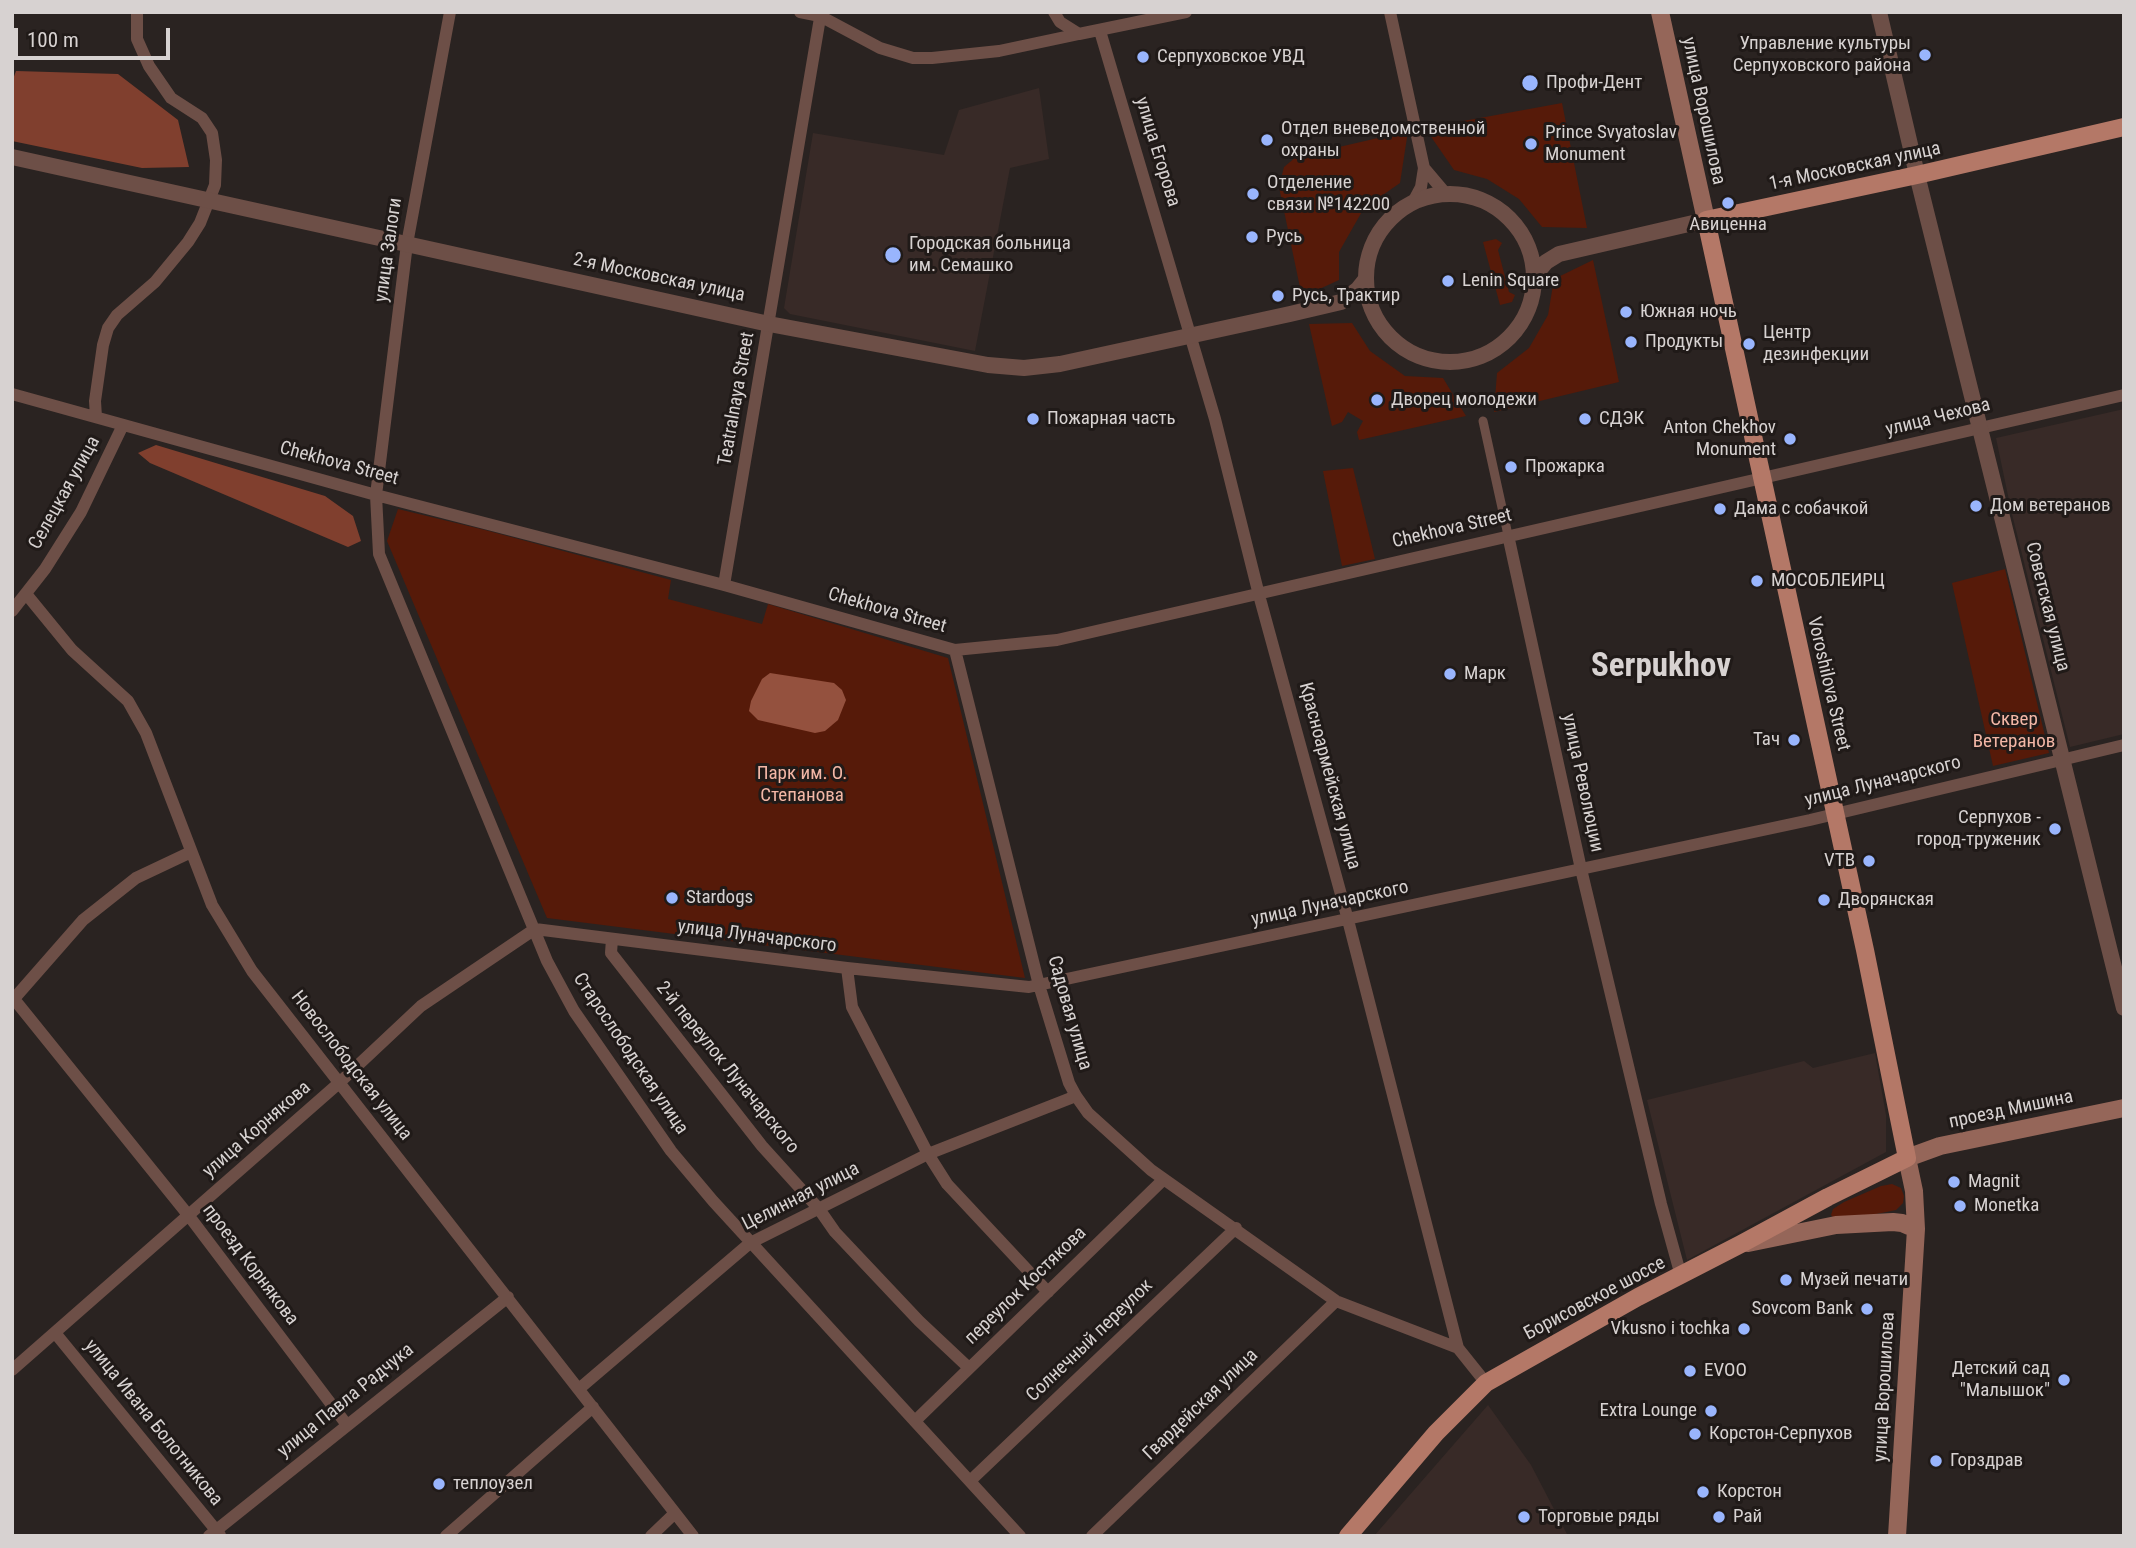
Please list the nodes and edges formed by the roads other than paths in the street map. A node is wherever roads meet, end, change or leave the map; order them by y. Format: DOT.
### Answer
graph roads {
  1 [pos="137,12"];
  2 [pos="450,12"];
  3 [pos="800,12"];
  4 [pos="1054,12"];
  5 [pos="1186,12"];
  6 [pos="1390,12"];
  7 [pos="1660,12"];
  8 [pos="1879,12"];
  9 [pos="820,14"];
  10 [pos="1100,31"];
  11 [pos="1079,34"];
  12 [pos="2124,127"];
  13 [pos="12,157"];
  14 [pos="1424,168"];
  15 [pos="1917,175"];
  16 [pos="1446,194"];
  17 [pos="210,200"];
  18 [pos="1413,202"];
  19 [pos="1706,220"];
  20 [pos="407,244"];
  21 [pos="1528,245"];
  22 [pos="1559,254"];
  23 [pos="1534,276"];
  24 [pos="1366,279"];
  25 [pos="1341,302"];
  26 [pos="1373,313"];
  27 [pos="769,324"];
  28 [pos="1192,337"];
  29 [pos="12,394"];
  30 [pos="2124,395"];
  31 [pos="96,417"];
  32 [pos="1483,421"];
  33 [pos="123,425"];
  34 [pos="1980,428"];
  35 [pos="1761,478"];
  36 [pos="376,495"];
  37 [pos="1508,535"];
  38 [pos="724,585"];
  39 [pos="27,595"];
  40 [pos="1259,595"];
  41 [pos="12,611"];
  42 [pos="955,650"];
  43 [pos="2124,745"];
  44 [pos="2063,758"];
  45 [pos="1835,814"];
  46 [pos="191,852"];
  47 [pos="1581,869"];
  48 [pos="1348,920"];
  49 [pos="535,929"];
  50 [pos="612,939"];
  51 [pos="847,968"];
  52 [pos="1040,985"];
  53 [pos="13,1000"];
  54 [pos="2124,1008"];
  55 [pos="339,1083"];
  56 [pos="1076,1096"];
  57 [pos="2124,1108"];
  58 [pos="928,1154"];
  59 [pos="1907,1158"];
  60 [pos="1164,1179"];
  61 [pos="1828,1197"];
  62 [pos="819,1209"];
  63 [pos="189,1216"];
  64 [pos="1836,1225"];
  65 [pos="1236,1228"];
  66 [pos="1916,1229"];
  67 [pos="750,1243"];
  68 [pos="1741,1244"];
  69 [pos="1681,1276"];
  70 [pos="1048,1292"];
  71 [pos="509,1297"];
  72 [pos="1336,1301"];
  73 [pos="56,1334"];
  74 [pos="1458,1348"];
  75 [pos="969,1368"];
  76 [pos="12,1370"];
  77 [pos="1486,1383"];
  78 [pos="580,1388"];
  79 [pos="593,1407"];
  80 [pos="915,1421"];
  81 [pos="347,1425"];
  82 [pos="970,1481"];
  83 [pos="675,1513"];
  84 [pos="215,1534"];
  85 [pos="446,1536"];
  86 [pos="651,1536"];
  87 [pos="693,1536"];
  88 [pos="1020,1536"];
  89 [pos="1092,1536"];
  90 [pos="1348,1536"];
  91 [pos="1898,1536"];
  1 -- 17 [label="street, Селецкая улица"];
  2 -- 20 [label="street, улица Залоги"];
  3 -- 9 [label="street"];
  4 -- 11 [label="street"];
  5 -- 10 [label="street"];
  6 -- 14 [label="street"];
  7 -- 19 [label="main road, улица Ворошилова"];
  8 -- 15 [label="street, Советская улица"];
  9 -- 11 [label="street"];
  9 -- 27 [label="street, Teatralnaya Street"];
  10 -- 11 [label="street"];
  10 -- 28 [label="street, улица Егорова"];
  12 -- 15 [label="main road, 1-я Московская улица"];
  13 -- 17 [label="street, 2-я Московская улица"];
  14 -- 16 [label="street"];
  14 -- 18 [label="street"];
  15 -- 19 [label="main road, 1-я Московская улица"];
  15 -- 34 [label="street, Советская улица"];
  16 -- 18 [label="street"];
  16 -- 21 [label="street"];
  17 -- 20 [label="street, 2-я Московская улица"];
  17 -- 31 [label="street, Селецкая улица"];
  18 -- 24 [label="street"];
  19 -- 22 [label="street, 1-я Московская улица"];
  19 -- 35 [label="main road, Voroshilova Street"];
  20 -- 27 [label="street, 2-я Московская улица"];
  20 -- 36 [label="street, улица Залоги"];
  21 -- 22 [label="street"];
  21 -- 23 [label="street"];
  22 -- 23 [label="street"];
  23 -- 26 [label="street"];
  24 -- 25 [label="street"];
  24 -- 26 [label="street"];
  25 -- 26 [label="street"];
  25 -- 28 [label="street, 2-я Московская улица"];
  27 -- 28 [label="street, 2-я Московская улица"];
  27 -- 38 [label="street, Teatralnaya Street"];
  28 -- 40 [label="street, Красноармейская улица"];
  29 -- 31 [label="street, Chekhova Street"];
  30 -- 34 [label="street, улица Чехова"];
  31 -- 33 [label="street, Chekhova Street"];
  32 -- 37 [label="street, улица Революции"];
  33 -- 36 [label="street, Chekhova Street"];
  33 -- 39 [label="street, Селецкая улица"];
  34 -- 35 [label="street, улица Чехова"];
  34 -- 44 [label="street, Советская улица"];
  35 -- 37 [label="street, Chekhova Street"];
  35 -- 45 [label="main road, Voroshilova Street"];
  36 -- 38 [label="street, Chekhova Street"];
  36 -- 49 [label="street, Старослободская улица"];
  37 -- 40 [label="street, Chekhova Street"];
  37 -- 47 [label="street, улица Революции"];
  38 -- 42 [label="street, Chekhova Street"];
  39 -- 41 [label="street, Селецкая улица"];
  39 -- 46 [label="street, Новослободская улица"];
  40 -- 42 [label="street, Chekhova Street"];
  40 -- 48 [label="street, Красноармейская улица"];
  42 -- 52 [label="street, Садовая улица"];
  43 -- 44 [label="street, улица Луначарского"];
  44 -- 45 [label="street, улица Луначарского"];
  44 -- 54 [label="street, Советская улица"];
  45 -- 47 [label="street, улица Луначарского"];
  45 -- 59 [label="main road, Voroshilova Street"];
  46 -- 53 [label="street"];
  46 -- 55 [label="street, Новослободская улица"];
  47 -- 48 [label="street, улица Луначарского"];
  47 -- 69 [label="street, улица Революции"];
  48 -- 52 [label="street, улица Луначарского"];
  48 -- 74 [label="street, Красноармейская улица"];
  49 -- 50 [label="street, улица Луначарского"];
  49 -- 55 [label="street, улица Корнякова"];
  49 -- 67 [label="street, Старослободская улица"];
  50 -- 51 [label="street, улица Луначарского"];
  50 -- 62 [label="street, 2-й переулок Луначарского"];
  51 -- 52 [label="street, улица Луначарского"];
  51 -- 58 [label="street"];
  52 -- 56 [label="street, Садовая улица"];
  53 -- 63 [label="street, проезд Корнякова"];
  55 -- 63 [label="street, улица Корнякова"];
  55 -- 71 [label="street, Новослободская улица"];
  56 -- 58 [label="street, Целинная улица"];
  56 -- 60 [label="street, Садовая улица"];
  57 -- 59 [label="main road, проезд Мишина"];
  58 -- 62 [label="street, Целинная улица"];
  58 -- 70 [label="street"];
  59 -- 61 [label="main road, Борисовское шоссе"];
  59 -- 66 [label="main road, улица Ворошилова"];
  60 -- 65 [label="street, Садовая улица"];
  60 -- 70 [label="street, переулок Костякова"];
  61 -- 64 [label="main road"];
  61 -- 68 [label="main road, Борисовское шоссе"];
  62 -- 67 [label="street, Целинная улица"];
  62 -- 75 [label="street, 2-й переулок Луначарского"];
  63 -- 73 [label="street, улица Корнякова"];
  63 -- 81 [label="street, проезд Корнякова"];
  64 -- 66 [label="main road"];
  64 -- 68 [label="main road"];
  65 -- 72 [label="street, Садовая улица"];
  65 -- 82 [label="street, Солнечный переулок"];
  66 -- 91 [label="main road, улица Ворошилова"];
  67 -- 78 [label="street, Целинная улица"];
  67 -- 80 [label="street, Старослободская улица"];
  68 -- 69 [label="main road, Борисовское шоссе"];
  69 -- 77 [label="main road, Борисовское шоссе"];
  70 -- 75 [label="street, переулок Костякова"];
  71 -- 78 [label="street, Новослободская улица"];
  71 -- 81 [label="street, улица Павла Радчука"];
  72 -- 74 [label="street, Садовая улица"];
  72 -- 89 [label="street, Гвардейская улица"];
  73 -- 76 [label="street, улица Корнякова"];
  73 -- 84 [label="street, улица Ивана Болотникова"];
  74 -- 77 [label="street"];
  75 -- 80 [label="street, переулок Костякова"];
  77 -- 90 [label="main road, Борисовское шоссе"];
  78 -- 79 [label="street, Новослободская улица"];
  79 -- 83 [label="street, Новослободская улица"];
  79 -- 85 [label="street"];
  80 -- 82 [label="street, Старослободская улица"];
  81 -- 84 [label="street, улица Павла Радчука"];
  82 -- 88 [label="street, Старослободская улица"];
  83 -- 86 [label="street"];
  83 -- 87 [label="street, Новослободская улица"];
}
